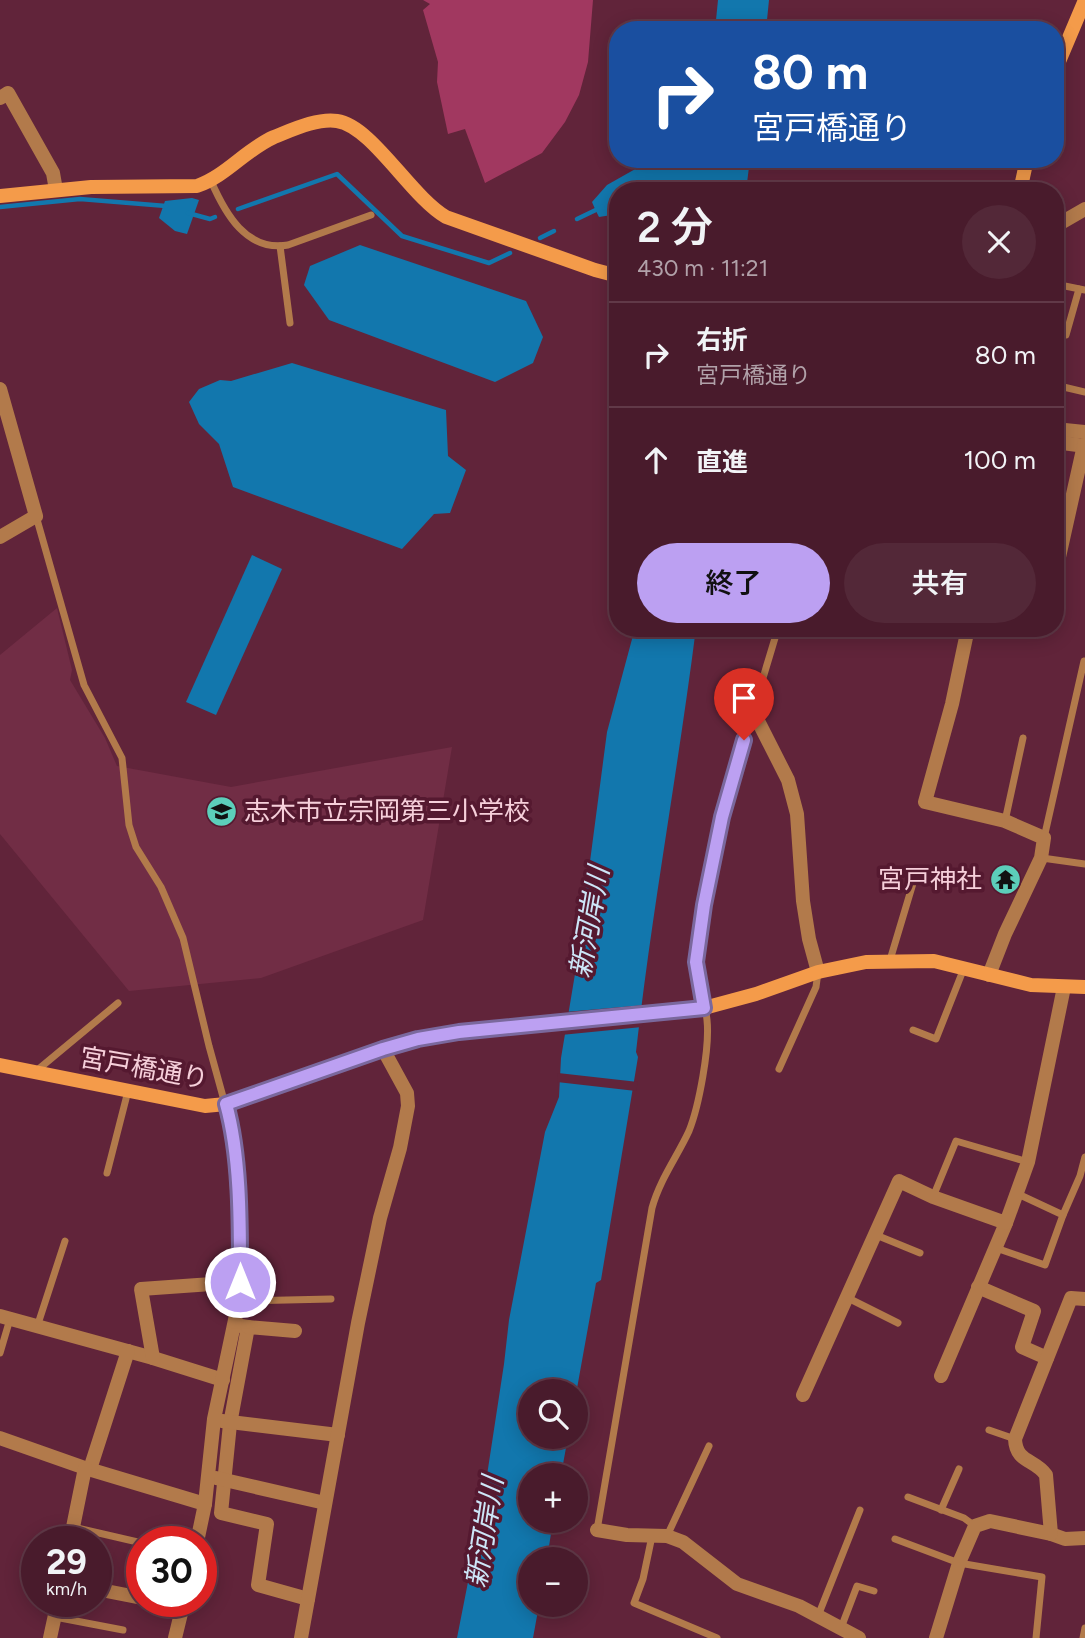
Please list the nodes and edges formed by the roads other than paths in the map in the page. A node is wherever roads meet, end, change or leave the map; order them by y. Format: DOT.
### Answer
graph roads {
  1 [pos="1085,0"];
  2 [pos="1064,50"];
  3 [pos="0,98"];
  4 [pos="211,181"];
  5 [pos="56,190"];
  6 [pos="0,196"];
  7 [pos="1085,209"];
  8 [pos="371,215"];
  9 [pos="1064,221"];
  10 [pos="280,246"];
  11 [pos="609,274"];
  12 [pos="1064,286"];
  13 [pos="1082,290"];
  14 [pos="290,323"];
  15 [pos="1066,335"];
  16 [pos="1064,387"];
  17 [pos="0,389"];
  18 [pos="1085,392"];
  19 [pos="1064,430"];
  20 [pos="1085,432"];
  21 [pos="1064,443"];
  22 [pos="1085,445"];
  23 [pos="36,516"];
  24 [pos="1064,536"];
  25 [pos="0,537"];
  26 [pos="775,637"];
  27 [pos="966,637"];
  28 [pos="1083,662"];
  29 [pos="753,711"];
  30 [pos="1023,738"];
  31 [pos="1005,821"];
  32 [pos="1044,838"];
  33 [pos="1041,858"];
  34 [pos="1085,864"];
  35 [pos="914,880"];
  36 [pos="890,960"];
  37 [pos="964,967"];
  38 [pos="818,972"];
  39 [pos="989,975"];
  40 [pos="1064,987"];
  41 [pos="1085,987"];
  42 [pos="118,1003"];
  43 [pos="704,1008"];
  44 [pos="913,1030"];
  45 [pos="383,1049"];
  46 [pos="0,1065"];
  47 [pos="779,1069"];
  48 [pos="35,1072"];
  49 [pos="128,1091"];
  50 [pos="226,1104"];
  51 [pos="1085,1157"];
  52 [pos="1028,1162"];
  53 [pos="107,1173"];
  54 [pos="1017,1194"];
  55 [pos="933,1197"];
  56 [pos="1063,1215"];
  57 [pos="1006,1223"];
  58 [pos="876,1234"];
  59 [pos="65,1241"];
  60 [pos="995,1248"];
  61 [pos="920,1253"];
  62 [pos="240,1282"];
  63 [pos="978,1287"];
  64 [pos="845,1296"];
  65 [pos="331,1299"];
  66 [pos="1085,1299"];
  67 [pos="239,1301"];
  68 [pos="5,1317"];
  69 [pos="898,1323"];
  70 [pos="242,1326"];
  71 [pos="37,1327"];
  72 [pos="295,1331"];
  73 [pos="128,1352"];
  74 [pos="0,1353"];
  75 [pos="153,1358"];
  76 [pos="1047,1358"];
  77 [pos="941,1376"];
  78 [pos="223,1380"];
  79 [pos="803,1395"];
  80 [pos="214,1419"];
  81 [pos="230,1424"];
  82 [pos="989,1430"];
  83 [pos="338,1435"];
  84 [pos="0,1438"];
  85 [pos="1015,1439"];
  86 [pos="709,1446"];
  87 [pos="88,1469"];
  88 [pos="959,1469"];
  89 [pos="208,1476"];
  90 [pos="224,1480"];
  91 [pos="908,1497"];
  92 [pos="325,1503"];
  93 [pos="205,1504"];
  94 [pos="860,1510"];
  95 [pos="941,1510"];
  96 [pos="74,1526"];
  97 [pos="200,1526"];
  98 [pos="975,1526"];
  99 [pos="597,1530"];
  100 [pos="1051,1534"];
  101 [pos="659,1536"];
  102 [pos="1085,1538"];
  103 [pos="895,1539"];
  104 [pos="959,1563"];
  105 [pos="874,1591"];
  106 [pos="308,1599"];
  107 [pos="818,1616"];
  108 [pos="54,1617"];
  109 [pos="180,1617"];
  110 [pos="841,1628"];
  111 [pos="1085,1629"];
  112 [pos="123,1630"];
  113 [pos="50,1638"];
  114 [pos="175,1638"];
  115 [pos="302,1638"];
  116 [pos="717,1638"];
  117 [pos="859,1638"];
  118 [pos="936,1638"];
  119 [pos="1036,1638"];
  120 [pos="1083,1638"];
  1 -- 2 [label="street"];
  3 -- 5 [label="street"];
  4 -- 5 [label="street"];
  4 -- 10 [label="lane"];
  4 -- 11 [label="street"];
  5 -- 6 [label="street"];
  7 -- 9 [label="street"];
  8 -- 10 [label="lane"];
  10 -- 14 [label="lane"];
  12 -- 13 [label="lane"];
  13 -- 15 [label="lane"];
  16 -- 18 [label="lane"];
  17 -- 23 [label="street"];
  19 -- 20 [label="street"];
  21 -- 22 [label="street"];
  22 -- 24 [label="street"];
  23 -- 25 [label="street"];
  23 -- 50 [label="lane"];
  26 -- 29 [label="lane"];
  27 -- 31 [label="street"];
  28 -- 32 [label="lane"];
  29 -- 38 [label="street"];
  29 -- 43 [label="lane"];
  30 -- 31 [label="lane"];
  31 -- 32 [label="street"];
  32 -- 33 [label="street"];
  33 -- 34 [label="lane"];
  33 -- 39 [label="street"];
  35 -- 36 [label="lane"];
  36 -- 37 [label="street, 宮戸橋通り"];
  36 -- 38 [label="street, 宮戸橋通り"];
  37 -- 39 [label="street, 宮戸橋通り"];
  37 -- 44 [label="lane"];
  38 -- 43 [label="street, 宮戸橋通り"];
  38 -- 47 [label="lane"];
  39 -- 40 [label="street, 宮戸橋通り"];
  40 -- 41 [label="street, 宮戸橋通り"];
  40 -- 52 [label="street"];
  42 -- 48 [label="lane"];
  43 -- 45 [label="street, 宮戸橋通り"];
  43 -- 99 [label="lane"];
  45 -- 50 [label="street, 宮戸橋通り"];
  45 -- 83 [label="street"];
  46 -- 48 [label="street, 宮戸橋通り"];
  48 -- 49 [label="street, 宮戸橋通り"];
  49 -- 50 [label="street, 宮戸橋通り"];
  49 -- 53 [label="lane"];
  50 -- 62 [label="street"];
  51 -- 56 [label="lane"];
  52 -- 54 [label="street"];
  52 -- 55 [label="lane"];
  54 -- 56 [label="lane"];
  54 -- 57 [label="street"];
  55 -- 57 [label="street"];
  55 -- 58 [label="street"];
  56 -- 60 [label="lane"];
  57 -- 60 [label="street"];
  58 -- 61 [label="lane"];
  58 -- 64 [label="street"];
  59 -- 71 [label="lane"];
  60 -- 63 [label="street"];
  62 -- 67 [label="street"];
  62 -- 75 [label="street"];
  63 -- 76 [label="street"];
  63 -- 77 [label="street"];
  64 -- 69 [label="lane"];
  64 -- 79 [label="street"];
  65 -- 67 [label="lane"];
  66 -- 76 [label="street"];
  67 -- 70 [label="street"];
  68 -- 71 [label="street"];
  68 -- 74 [label="lane"];
  70 -- 72 [label="street"];
  70 -- 78 [label="street"];
  70 -- 81 [label="street"];
  71 -- 73 [label="street"];
  73 -- 75 [label="street"];
  73 -- 87 [label="street"];
  75 -- 78 [label="street"];
  76 -- 85 [label="street"];
  78 -- 80 [label="street"];
  80 -- 81 [label="street"];
  80 -- 89 [label="street"];
  81 -- 83 [label="street"];
  81 -- 90 [label="street"];
  82 -- 85 [label="lane"];
  83 -- 92 [label="street"];
  84 -- 87 [label="street"];
  85 -- 100 [label="street"];
  86 -- 101 [label="lane"];
  87 -- 93 [label="street"];
  87 -- 96 [label="street"];
  88 -- 95 [label="lane"];
  89 -- 90 [label="street"];
  89 -- 93 [label="street"];
  90 -- 92 [label="street"];
  90 -- 106 [label="street"];
  91 -- 95 [label="lane"];
  92 -- 106 [label="street"];
  93 -- 97 [label="street"];
  94 -- 107 [label="lane"];
  95 -- 98 [label="lane"];
  98 -- 100 [label="street"];
  98 -- 104 [label="street"];
  99 -- 101 [label="street"];
  100 -- 102 [label="street"];
  101 -- 107 [label="street"];
  101 -- 116 [label="lane"];
  103 -- 104 [label="lane"];
  104 -- 118 [label="street"];
  104 -- 119 [label="lane"];
  105 -- 110 [label="lane"];
  106 -- 115 [label="street"];
  107 -- 110 [label="street"];
  108 -- 112 [label="lane"];
  108 -- 113 [label="street"];
  109 -- 114 [label="street"];
  110 -- 117 [label="street"];
  111 -- 120 [label="lane"];
}
